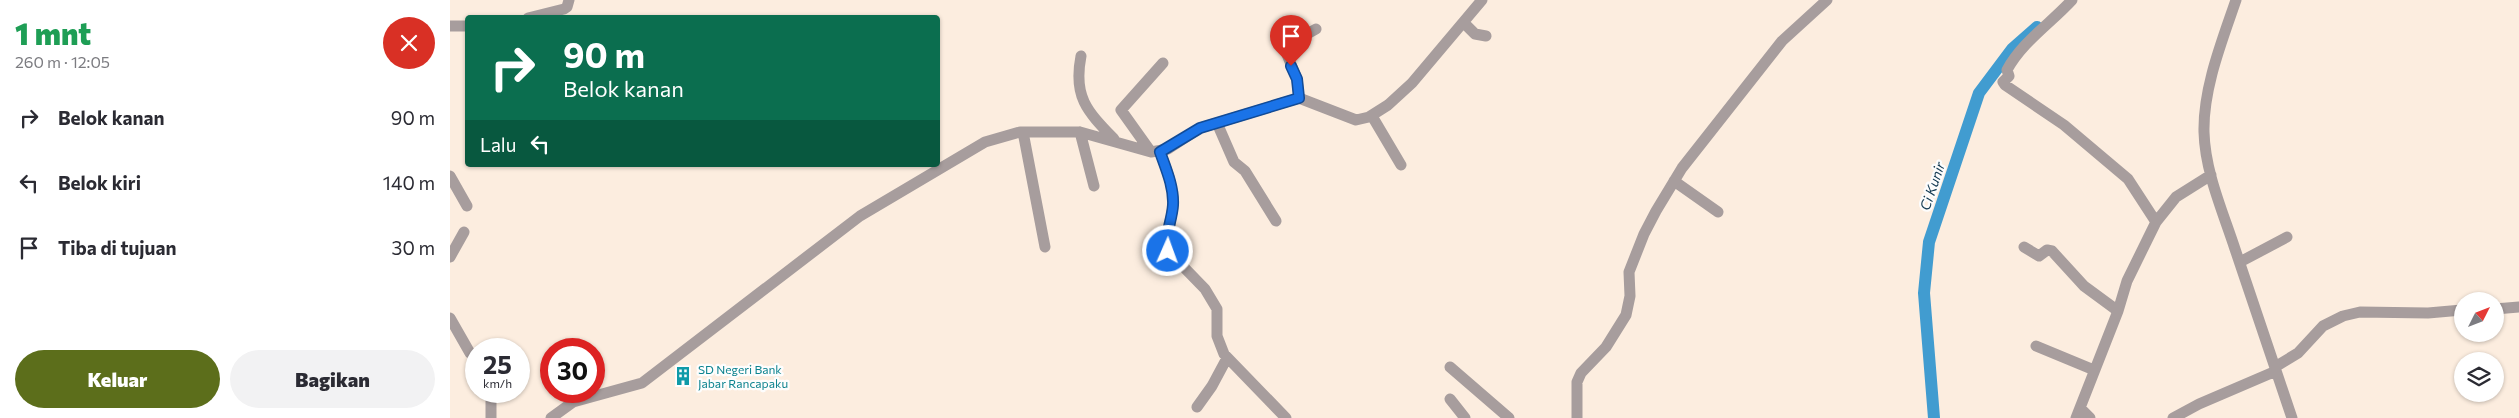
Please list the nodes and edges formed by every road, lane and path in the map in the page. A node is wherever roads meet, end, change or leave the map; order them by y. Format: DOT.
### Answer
graph roads {
  1 [pos="569,0"];
  2 [pos="1482,0"];
  3 [pos="1827,0"];
  4 [pos="2072,0"];
  5 [pos="2236,0"];
  6 [pos="540,15"];
  7 [pos="1464,24"];
  8 [pos="450,26"];
  9 [pos="465,26"];
  10 [pos="1316,29"];
  11 [pos="1486,36"];
  12 [pos="1081,56"];
  13 [pos="1162,63"];
  14 [pos="1299,98"];
  15 [pos="1372,116"];
  16 [pos="1217,123"];
  17 [pos="1023,132"];
  18 [pos="1080,132"];
  19 [pos="1114,140"];
  20 [pos="1156,152"];
  21 [pos="1401,164"];
  22 [pos="921,167"];
  23 [pos="2211,175"];
  24 [pos="450,176"];
  25 [pos="922,178"];
  26 [pos="1674,181"];
  27 [pos="1094,186"];
  28 [pos="467,206"];
  29 [pos="1718,212"];
  30 [pos="1276,221"];
  31 [pos="2156,222"];
  32 [pos="464,232"];
  33 [pos="2287,237"];
  34 [pos="2024,247"];
  35 [pos="1045,248"];
  36 [pos="450,257"];
  37 [pos="2240,262"];
  38 [pos="2519,307"];
  39 [pos="2504,309"];
  40 [pos="2454,310"];
  41 [pos="2118,311"];
  42 [pos="450,318"];
  43 [pos="465,344"];
  44 [pos="2036,346"];
  45 [pos="1227,358"];
  46 [pos="1450,367"];
  47 [pos="2276,369"];
  48 [pos="2094,370"];
  49 [pos="1450,400"];
  50 [pos="492,403"];
  51 [pos="1197,407"];
  52 [pos="2078,413"];
  53 [pos="561,414"];
  54 [pos="491,418"];
  55 [pos="551,418"];
  56 [pos="1286,418"];
  57 [pos="1466,418"];
  58 [pos="1509,418"];
  59 [pos="1577,418"];
  60 [pos="2090,418"];
  61 [pos="2173,418"];
  62 [pos="2292,418"];
  1 -- 6 [label="street"];
  2 -- 7 [label="street"];
  3 -- 26 [label="street"];
  4 -- 31 [label="street"];
  5 -- 23 [label="street"];
  7 -- 11 [label="street"];
  7 -- 15 [label="street"];
  8 -- 9 [label="street"];
  10 -- 14 [label="street"];
  12 -- 19 [label="street"];
  13 -- 20 [label="street"];
  14 -- 15 [label="street"];
  14 -- 16 [label="street"];
  15 -- 21 [label="street"];
  16 -- 20 [label="street"];
  16 -- 30 [label="street"];
  17 -- 18 [label="street"];
  17 -- 25 [label="street"];
  17 -- 35 [label="street"];
  18 -- 19 [label="street"];
  18 -- 27 [label="street"];
  19 -- 20 [label="street"];
  20 -- 45 [label="street"];
  22 -- 25 [label="street"];
  23 -- 31 [label="street"];
  23 -- 37 [label="street"];
  24 -- 28 [label="street"];
  25 -- 53 [label="street"];
  26 -- 29 [label="street"];
  26 -- 59 [label="street"];
  31 -- 41 [label="street"];
  32 -- 36 [label="street"];
  33 -- 37 [label="street"];
  34 -- 41 [label="street"];
  37 -- 47 [label="street"];
  38 -- 39 [label="street"];
  40 -- 47 [label="street"];
  41 -- 48 [label="street"];
  42 -- 43 [label="street"];
  44 -- 48 [label="street"];
  45 -- 51 [label="street"];
  45 -- 56 [label="street"];
  46 -- 58 [label="street"];
  47 -- 61 [label="street"];
  47 -- 62 [label="street"];
  48 -- 52 [label="street"];
  49 -- 57 [label="street"];
  50 -- 54 [label="street"];
  52 -- 60 [label="street"];
  53 -- 55 [label="street"];
}
